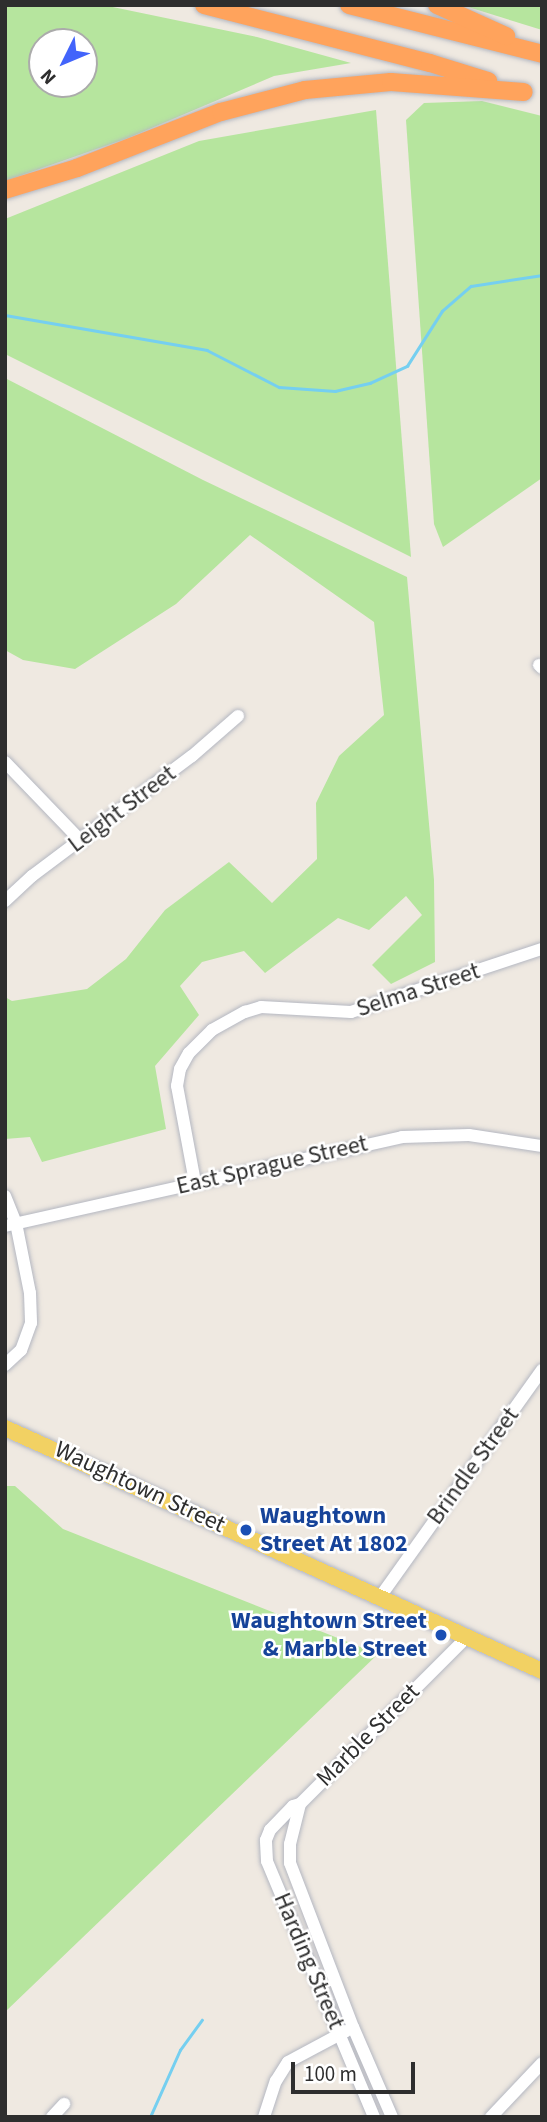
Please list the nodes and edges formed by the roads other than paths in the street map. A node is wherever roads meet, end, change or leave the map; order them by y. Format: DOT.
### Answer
graph roads {
  1 [pos="204,5"];
  2 [pos="349,5"];
  3 [pos="437,5"];
  4 [pos="542,52"];
  5 [pos="524,92"];
  6 [pos="542,97"];
  7 [pos="5,190"];
  8 [pos="238,716"];
  9 [pos="5,762"];
  10 [pos="81,841"];
  11 [pos="5,901"];
  12 [pos="542,949"];
  13 [pos="542,1146"];
  14 [pos="195,1182"];
  15 [pos="5,1196"];
  16 [pos="10,1225"];
  17 [pos="5,1365"];
  18 [pos="542,1370"];
  19 [pos="5,1428"];
  20 [pos="380,1597"];
  21 [pos="467,1637"];
  22 [pos="541,1670"];
  23 [pos="300,1804"];
  24 [pos="265,1843"];
  25 [pos="290,1844"];
  26 [pos="353,2027"];
  27 [pos="340,2034"];
  28 [pos="542,2063"];
  29 [pos="64,2104"];
  30 [pos="52,2117"];
  31 [pos="264,2117"];
  32 [pos="374,2117"];
  33 [pos="392,2117"];
  34 [pos="491,2117"];
  1 -- 5 [label="highway"];
  2 -- 4 [label="highway"];
  3 -- 4 [label="highway"];
  5 -- 6 [label="highway"];
  5 -- 7 [label="highway"];
  8 -- 10 [label="street, Leight Street"];
  9 -- 10 [label="street"];
  10 -- 11 [label="street, Leight Street"];
  12 -- 14 [label="street, Selma Street"];
  13 -- 14 [label="street, East Sprague Street"];
  14 -- 16 [label="street, East Sprague Street"];
  15 -- 16 [label="street"];
  16 -- 17 [label="street"];
  18 -- 20 [label="street, Brindle Street"];
  19 -- 20 [label="main road, Waughtown Street"];
  20 -- 21 [label="main road, Waughtown Street"];
  21 -- 22 [label="main road, Waughtown Street"];
  21 -- 23 [label="street, Marble Street"];
  23 -- 24 [label="street, Marble Street"];
  23 -- 25 [label="street, Marble Street"];
  24 -- 25 [label="street"];
  24 -- 27 [label="street, Harding Street"];
  25 -- 26 [label="street, Harding Street"];
  26 -- 27 [label="street"];
  26 -- 33 [label="street, Harding Street"];
  27 -- 31 [label="street"];
  27 -- 32 [label="street, Harding Street"];
  28 -- 34 [label="street"];
  29 -- 30 [label="street"];
}
